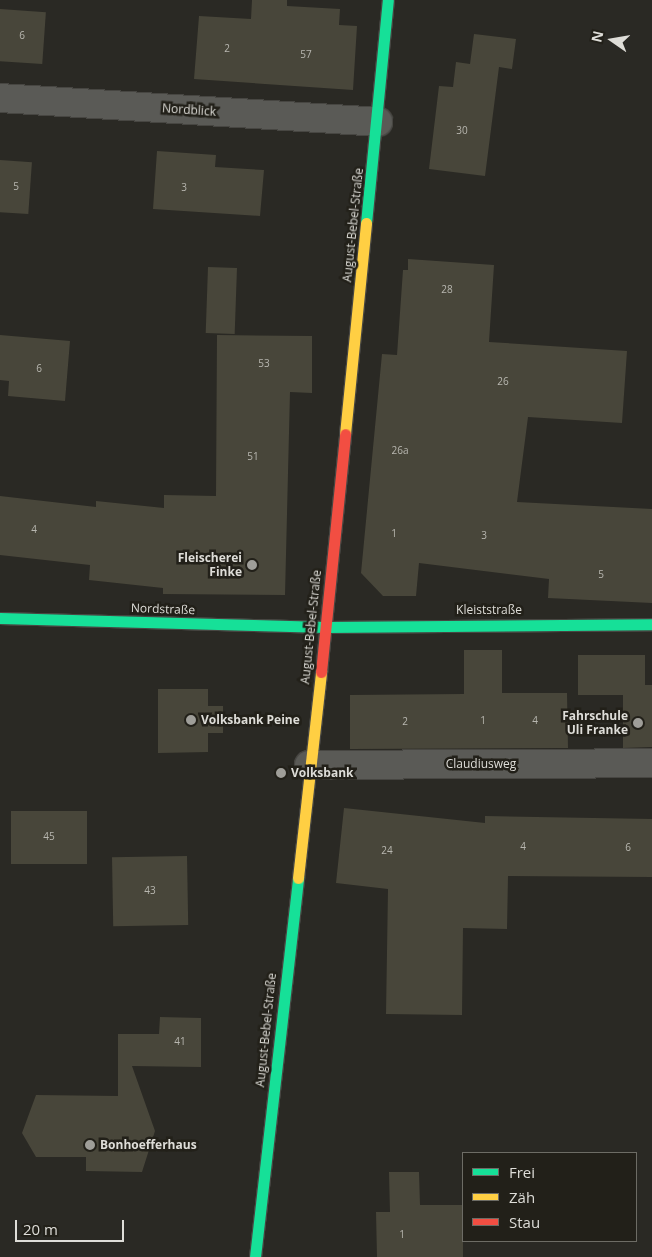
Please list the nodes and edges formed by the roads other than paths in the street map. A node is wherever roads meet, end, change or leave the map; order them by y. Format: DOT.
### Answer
graph roads {
  1 [pos="388,0"];
  2 [pos="0,98"];
  3 [pos="378,122"];
  4 [pos="0,618"];
  5 [pos="652,624"];
  6 [pos="326,627"];
  7 [pos="652,763"];
  8 [pos="309,765"];
  9 [pos="255,1257"];
  1 -- 3 [label="street, August-Bebel-Straße"];
  2 -- 3 [label="street, Nordblick"];
  3 -- 6 [label="street, August-Bebel-Straße"];
  4 -- 6 [label="street, Nordstraße"];
  5 -- 6 [label="street, Kleiststraße"];
  6 -- 8 [label="street, August-Bebel-Straße"];
  7 -- 8 [label="street, Claudiusweg"];
  8 -- 9 [label="street, August-Bebel-Straße"];
}
